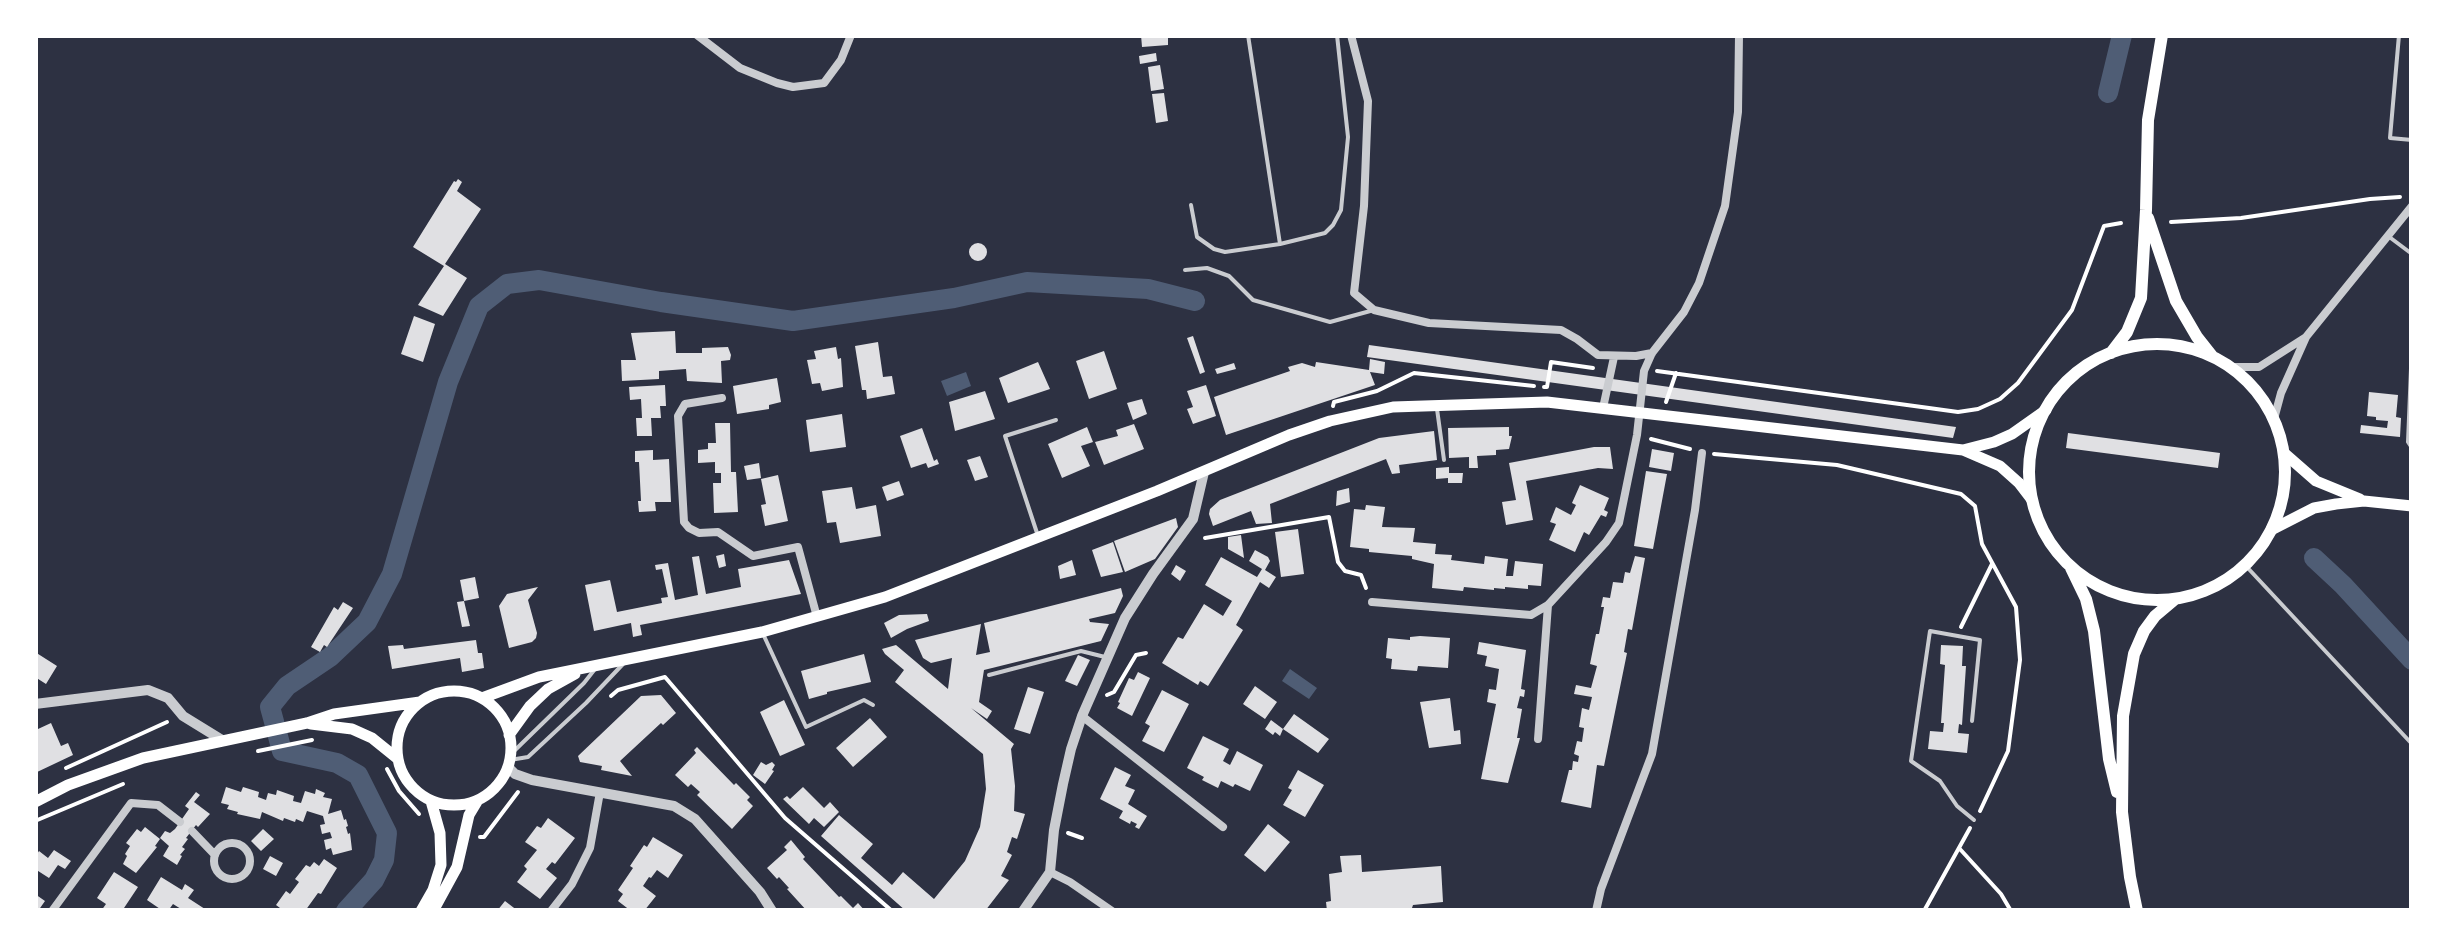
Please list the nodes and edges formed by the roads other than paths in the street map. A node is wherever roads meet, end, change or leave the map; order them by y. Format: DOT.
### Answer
graph roads {
  1 [pos="697,35"];
  2 [pos="851,35"];
  3 [pos="1248,35"];
  4 [pos="1337,35"];
  5 [pos="1351,35"];
  6 [pos="1739,35"];
  7 [pos="2162,35"];
  8 [pos="2399,35"];
  9 [pos="2412,140"];
  10 [pos="1190,205"];
  11 [pos="2412,206"];
  12 [pos="2146,210"];
  13 [pos="2388,236"];
  14 [pos="1280,244"];
  15 [pos="2412,254"];
  16 [pos="1185,270"];
  17 [pos="1374,310"];
  18 [pos="2306,337"];
  19 [pos="2412,344"];
  20 [pos="1652,352"];
  21 [pos="2110,354"];
  22 [pos="1614,356"];
  23 [pos="2212,356"];
  24 [pos="2230,367"];
  25 [pos="722,398"];
  26 [pos="1436,404"];
  27 [pos="1603,408"];
  28 [pos="2046,410"];
  29 [pos="1639,412"];
  30 [pos="1056,420"];
  31 [pos="2274,420"];
  32 [pos="2412,448"];
  33 [pos="1963,450"];
  34 [pos="1702,453"];
  35 [pos="2284,453"];
  36 [pos="1444,460"];
  37 [pos="1204,472"];
  38 [pos="2032,500"];
  39 [pos="2364,501"];
  40 [pos="2412,506"];
  41 [pos="2271,530"];
  42 [pos="1038,537"];
  43 [pos="2070,566"];
  44 [pos="2245,566"];
  45 [pos="2174,600"];
  46 [pos="1372,602"];
  47 [pos="1548,605"];
  48 [pos="816,618"];
  49 [pos="762,632"];
  50 [pos="1106,658"];
  51 [pos="626,660"];
  52 [pos="591,667"];
  53 [pos="989,675"];
  54 [pos="482,698"];
  55 [pos="420,702"];
  56 [pos="35,704"];
  57 [pos="873,705"];
  58 [pos="1084,718"];
  59 [pos="1972,721"];
  60 [pos="303,724"];
  61 [pos="510,734"];
  62 [pos="1538,739"];
  63 [pos="222,740"];
  64 [pos="2412,744"];
  65 [pos="510,760"];
  66 [pos="392,762"];
  67 [pos="600,792"];
  68 [pos="478,800"];
  69 [pos="431,801"];
  70 [pos="35,802"];
  71 [pos="2122,812"];
  72 [pos="1974,820"];
  73 [pos="180,822"];
  74 [pos="1223,827"];
  75 [pos="192,832"];
  76 [pos="215,855"];
  77 [pos="1050,872"];
  78 [pos="52,911"];
  79 [pos="421,911"];
  80 [pos="433,911"];
  81 [pos="550,911"];
  82 [pos="772,911"];
  83 [pos="1023,911"];
  84 [pos="1112,911"];
  85 [pos="1596,911"];
  86 [pos="2137,911"];
  1 -- 2 [label="street"];
  3 -- 14 [label="lane"];
  4 -- 14 [label="lane"];
  5 -- 17 [label="street"];
  6 -- 20 [label="street"];
  7 -- 12 [label="main road"];
  8 -- 9 [label="lane"];
  10 -- 14 [label="lane"];
  11 -- 13 [label="street"];
  12 -- 21 [label="main road"];
  12 -- 23 [label="main road"];
  13 -- 15 [label="lane"];
  13 -- 18 [label="street"];
  16 -- 17 [label="lane"];
  17 -- 22 [label="street"];
  18 -- 24 [label="street"];
  18 -- 31 [label="street"];
  19 -- 32 [label="lane"];
  20 -- 22 [label="street"];
  20 -- 29 [label="street"];
  21 -- 23 [label="main road"];
  21 -- 28 [label="main road"];
  22 -- 27 [label="street"];
  23 -- 24 [label="main road"];
  24 -- 31 [label="main road"];
  25 -- 48 [label="street"];
  26 -- 27 [label="main road"];
  26 -- 36 [label="lane"];
  26 -- 37 [label="main road"];
  27 -- 29 [label="main road"];
  28 -- 33 [label="main road"];
  28 -- 38 [label="main road"];
  29 -- 33 [label="main road"];
  29 -- 47 [label="street"];
  30 -- 42 [label="lane"];
  31 -- 35 [label="main road"];
  33 -- 38 [label="main road"];
  34 -- 85 [label="street"];
  35 -- 39 [label="main road"];
  35 -- 41 [label="main road"];
  37 -- 42 [label="main road"];
  37 -- 50 [label="street"];
  38 -- 43 [label="main road"];
  39 -- 40 [label="main road"];
  39 -- 41 [label="main road"];
  41 -- 44 [label="main road"];
  42 -- 48 [label="main road"];
  43 -- 45 [label="main road"];
  43 -- 71 [label="main road"];
  44 -- 45 [label="main road"];
  44 -- 64 [label="lane"];
  45 -- 71 [label="main road"];
  46 -- 47 [label="street"];
  47 -- 62 [label="street"];
  48 -- 49 [label="main road"];
  49 -- 51 [label="main road"];
  49 -- 57 [label="lane"];
  50 -- 53 [label="lane"];
  50 -- 58 [label="street"];
  51 -- 52 [label="main road"];
  51 -- 65 [label="lane"];
  52 -- 54 [label="main road"];
  52 -- 61 [label="main road"];
  52 -- 65 [label="lane"];
  54 -- 55 [label="main road"];
  54 -- 61 [label="main road"];
  55 -- 60 [label="main road"];
  55 -- 66 [label="main road"];
  56 -- 63 [label="street"];
  58 -- 74 [label="street"];
  58 -- 77 [label="street"];
  59 -- 72 [label="lane"];
  60 -- 63 [label="main road"];
  60 -- 66 [label="main road"];
  61 -- 65 [label="main road"];
  63 -- 70 [label="main road"];
  65 -- 67 [label="street"];
  65 -- 68 [label="main road"];
  66 -- 69 [label="main road"];
  67 -- 81 [label="street"];
  67 -- 82 [label="street"];
  68 -- 69 [label="main road"];
  68 -- 80 [label="main road"];
  69 -- 79 [label="main road"];
  71 -- 86 [label="main road"];
  73 -- 78 [label="street"];
  75 -- 76 [label="street"];
  76 -- 76 [label="street"];
  77 -- 83 [label="street"];
  77 -- 84 [label="street"];
}
